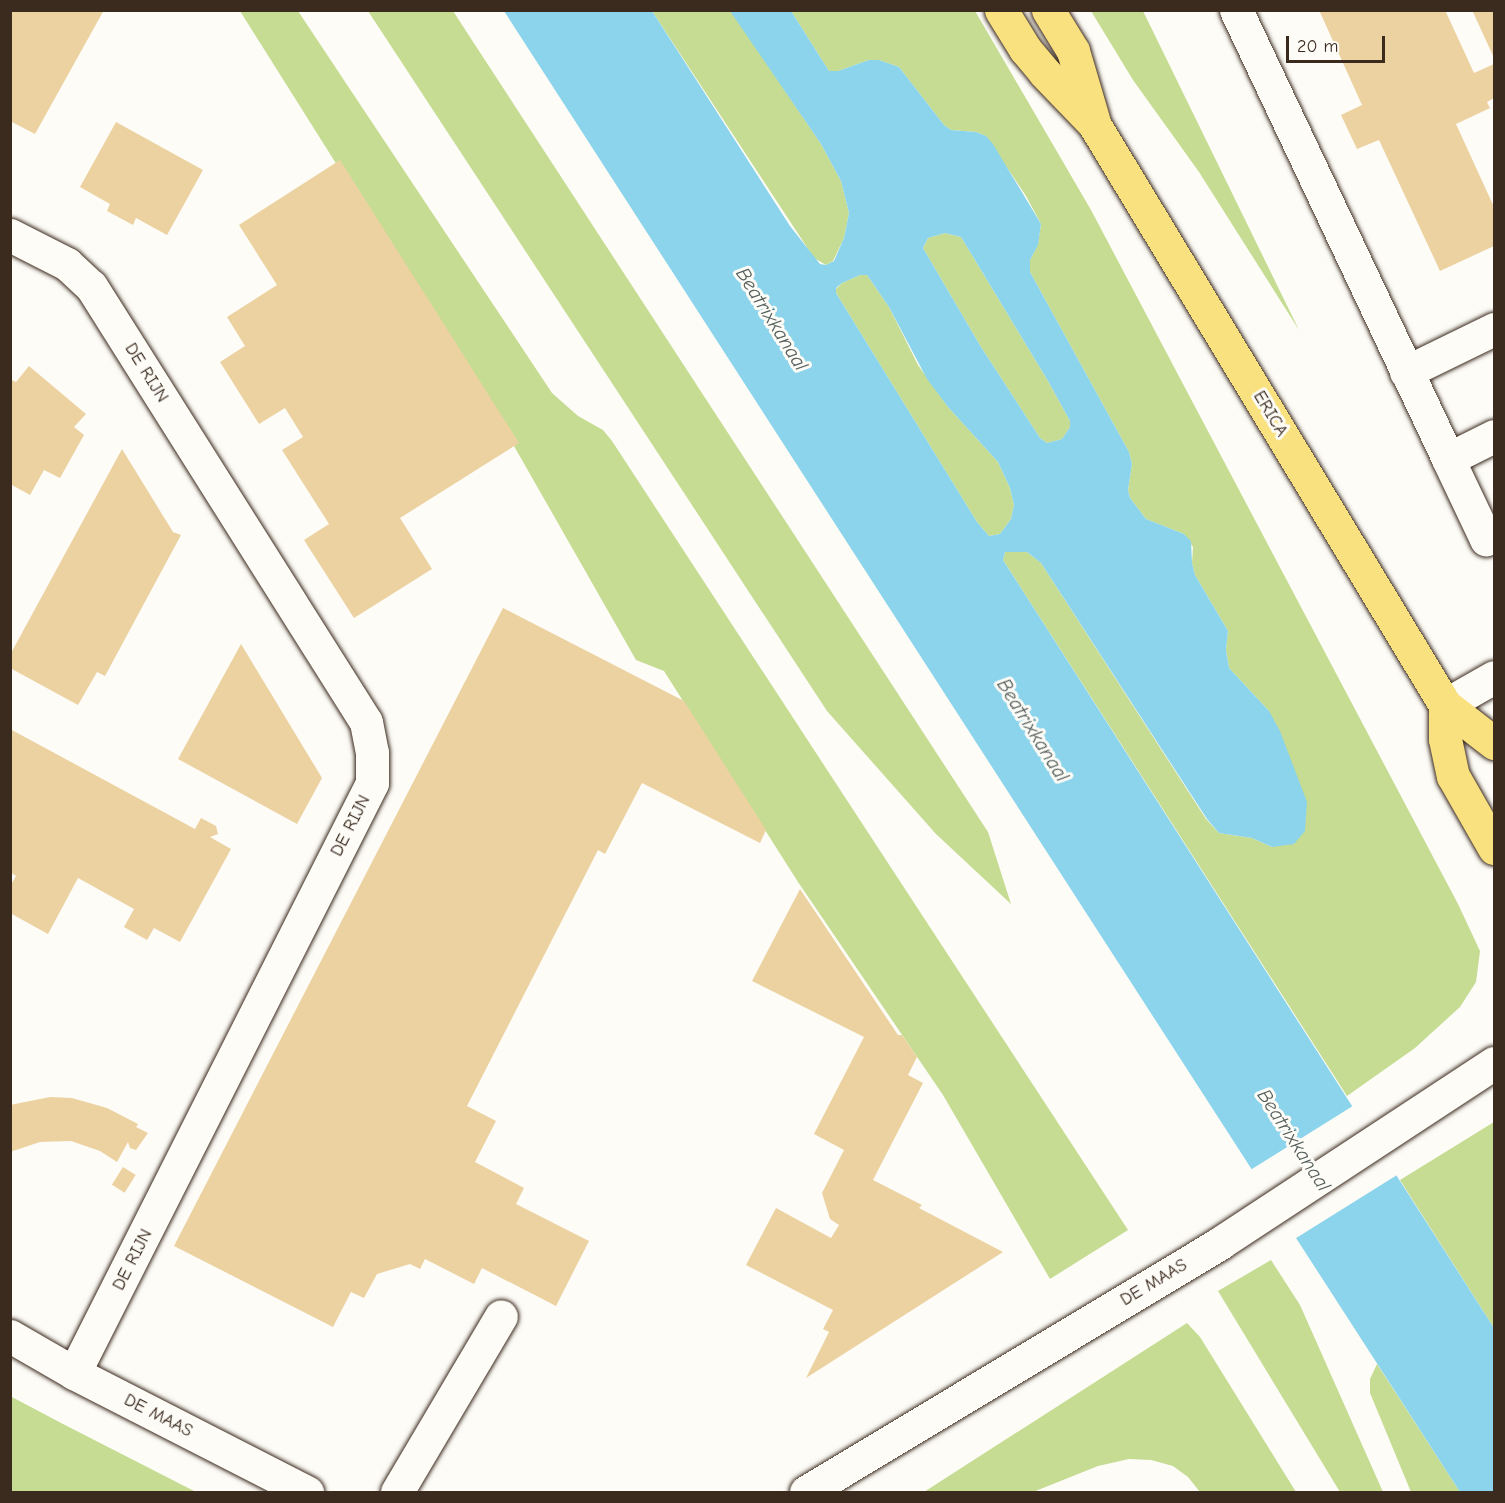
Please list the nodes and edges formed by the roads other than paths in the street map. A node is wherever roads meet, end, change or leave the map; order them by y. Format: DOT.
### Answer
graph roads {
  1 [pos="1001,10"];
  2 [pos="1048,10"];
  3 [pos="1236,10"];
  4 [pos="1094,124"];
  5 [pos="10,235"];
  6 [pos="1494,328"];
  7 [pos="1406,372"];
  8 [pos="1494,436"];
  9 [pos="1448,459"];
  10 [pos="1494,534"];
  11 [pos="1494,677"];
  12 [pos="1445,705"];
  13 [pos="1494,742"];
  14 [pos="1494,848"];
  15 [pos="1494,1063"];
  16 [pos="501,1316"];
  17 [pos="10,1336"];
  18 [pos="74,1373"];
  19 [pos="307,1492"];
  20 [pos="397,1492"];
  21 [pos="806,1492"];
  1 -- 4 [label="main road, ERICA"];
  2 -- 4 [label="main road, ERICA"];
  3 -- 7 [label="street"];
  4 -- 12 [label="main road, ERICA"];
  5 -- 18 [label="street, DE RIJN"];
  6 -- 7 [label="street"];
  7 -- 9 [label="street"];
  8 -- 9 [label="street"];
  9 -- 10 [label="street"];
  11 -- 12 [label="street"];
  12 -- 13 [label="main road, ERICA"];
  12 -- 14 [label="main road"];
  15 -- 21 [label="street, DE MAAS"];
  16 -- 20 [label="street"];
  17 -- 18 [label="street, DE MAAS"];
  18 -- 19 [label="street, DE MAAS"];
}
